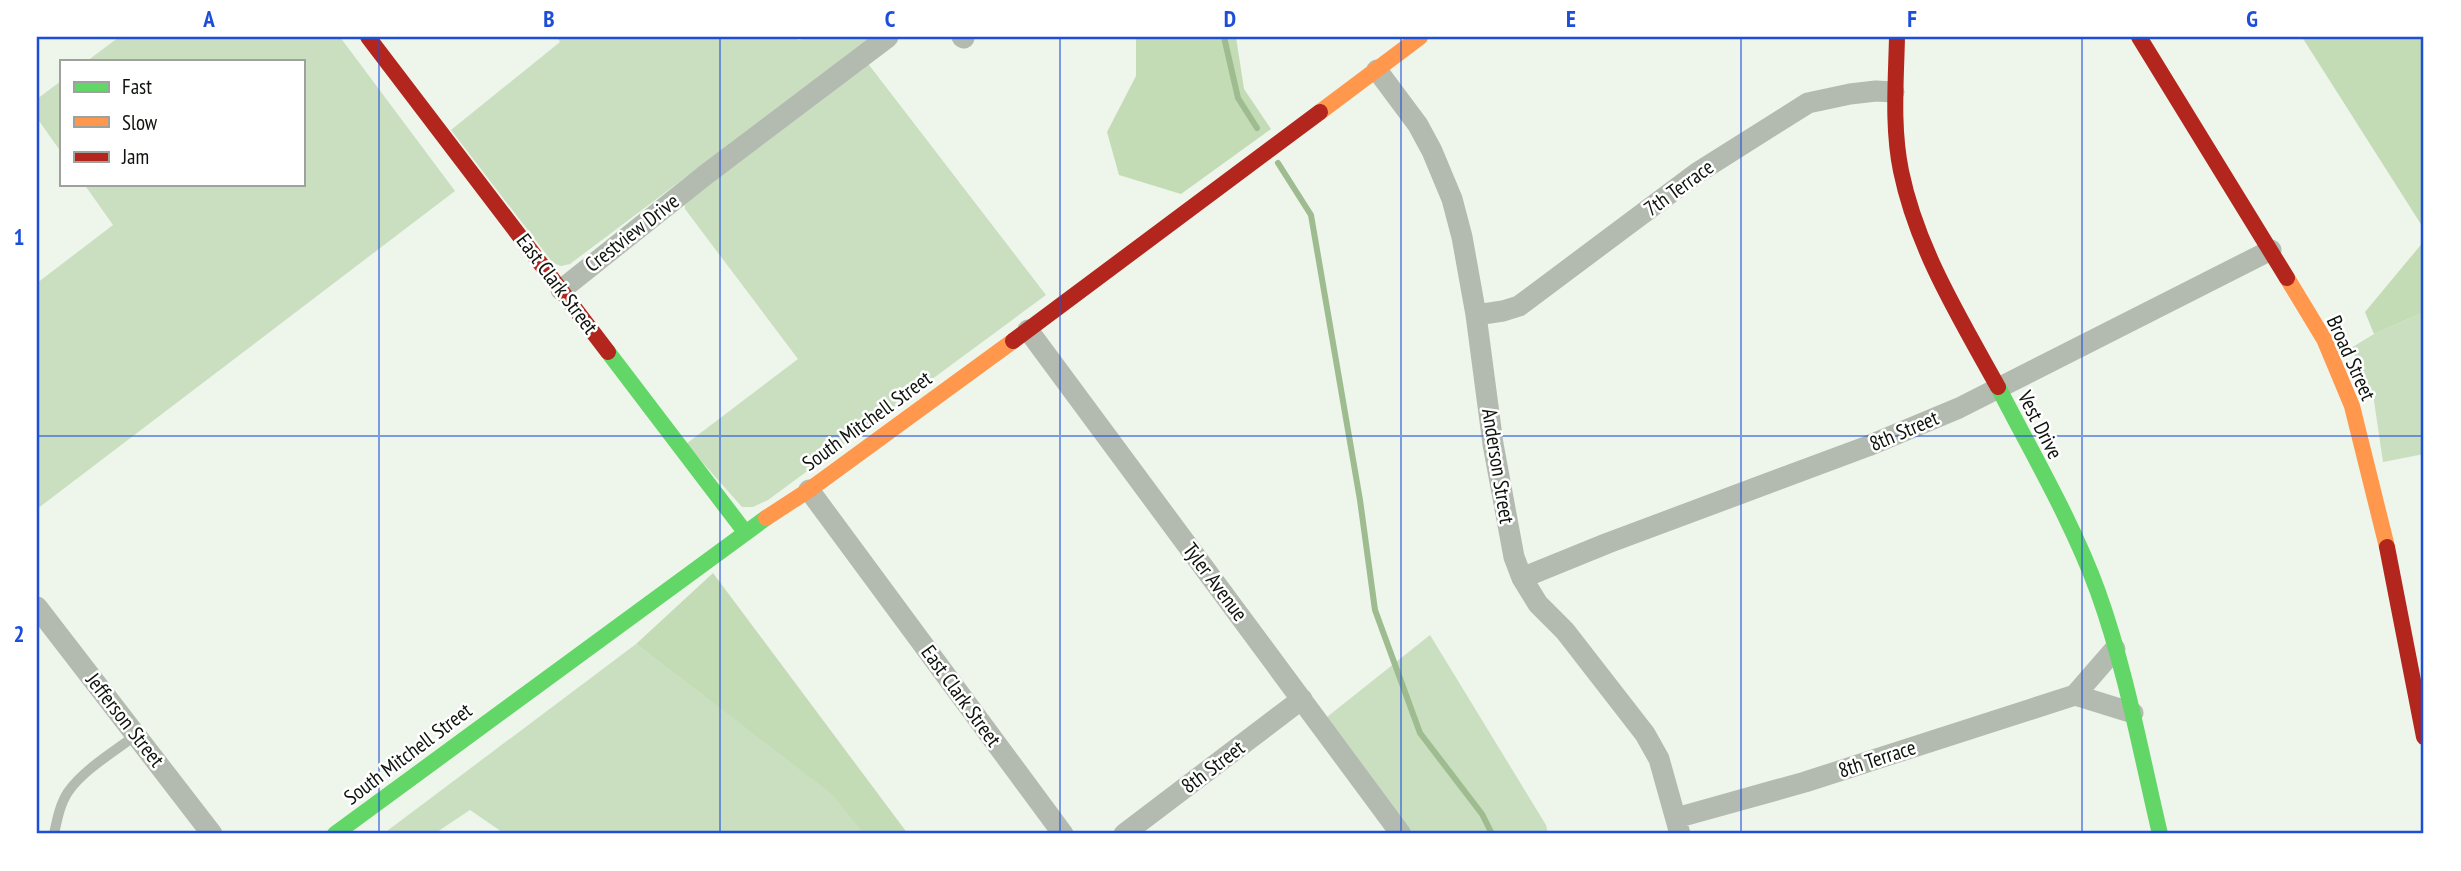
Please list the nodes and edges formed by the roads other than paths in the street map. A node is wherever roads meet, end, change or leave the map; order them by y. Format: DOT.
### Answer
graph roads {
  1 [pos="368,37"];
  2 [pos="888,37"];
  3 [pos="1420,37"];
  4 [pos="1897,37"];
  5 [pos="2139,37"];
  6 [pos="1377,70"];
  7 [pos="1894,92"];
  8 [pos="2271,250"];
  9 [pos="561,290"];
  10 [pos="1476,315"];
  11 [pos="1028,330"];
  12 [pos="1998,388"];
  13 [pos="809,490"];
  14 [pos="745,532"];
  15 [pos="1522,578"];
  16 [pos="37,607"];
  17 [pos="2115,649"];
  18 [pos="2076,695"];
  19 [pos="1302,699"];
  20 [pos="2133,713"];
  21 [pos="136,736"];
  22 [pos="2424,737"];
  23 [pos="1678,826"];
  24 [pos="54,834"];
  25 [pos="212,834"];
  26 [pos="335,834"];
  27 [pos="1063,834"];
  28 [pos="1124,834"];
  29 [pos="1401,834"];
  30 [pos="2160,834"];
  1 -- 9 [label="street, East Clark Street"];
  2 -- 9 [label="street, Crestview Drive"];
  3 -- 6 [label="street, South Mitchell Street"];
  4 -- 7 [label="street, Vest Drive"];
  5 -- 8 [label="street, Broad Street"];
  6 -- 10 [label="street, Anderson Street"];
  6 -- 11 [label="street, South Mitchell Street"];
  7 -- 10 [label="street, 7th Terrace"];
  7 -- 12 [label="street, Vest Drive"];
  8 -- 12 [label="street, 8th Street"];
  8 -- 22 [label="street, Broad Street"];
  9 -- 14 [label="street, East Clark Street"];
  10 -- 15 [label="street, Anderson Street"];
  11 -- 13 [label="street, South Mitchell Street"];
  11 -- 19 [label="street, Tyler Avenue"];
  12 -- 15 [label="street, 8th Street"];
  12 -- 17 [label="street, Vest Drive"];
  13 -- 14 [label="street, South Mitchell Street"];
  13 -- 27 [label="street, East Clark Street"];
  14 -- 26 [label="street, South Mitchell Street"];
  15 -- 23 [label="street, Anderson Street"];
  16 -- 21 [label="street, Jefferson Street"];
  17 -- 18 [label="street"];
  17 -- 20 [label="street, Vest Drive"];
  18 -- 20 [label="street"];
  18 -- 23 [label="street, 8th Terrace"];
  19 -- 28 [label="street, 8th Street"];
  19 -- 29 [label="street, Tyler Avenue"];
  20 -- 30 [label="street, Vest Drive"];
  21 -- 24 [label="lane"];
  21 -- 25 [label="street, Jefferson Street"];
}
